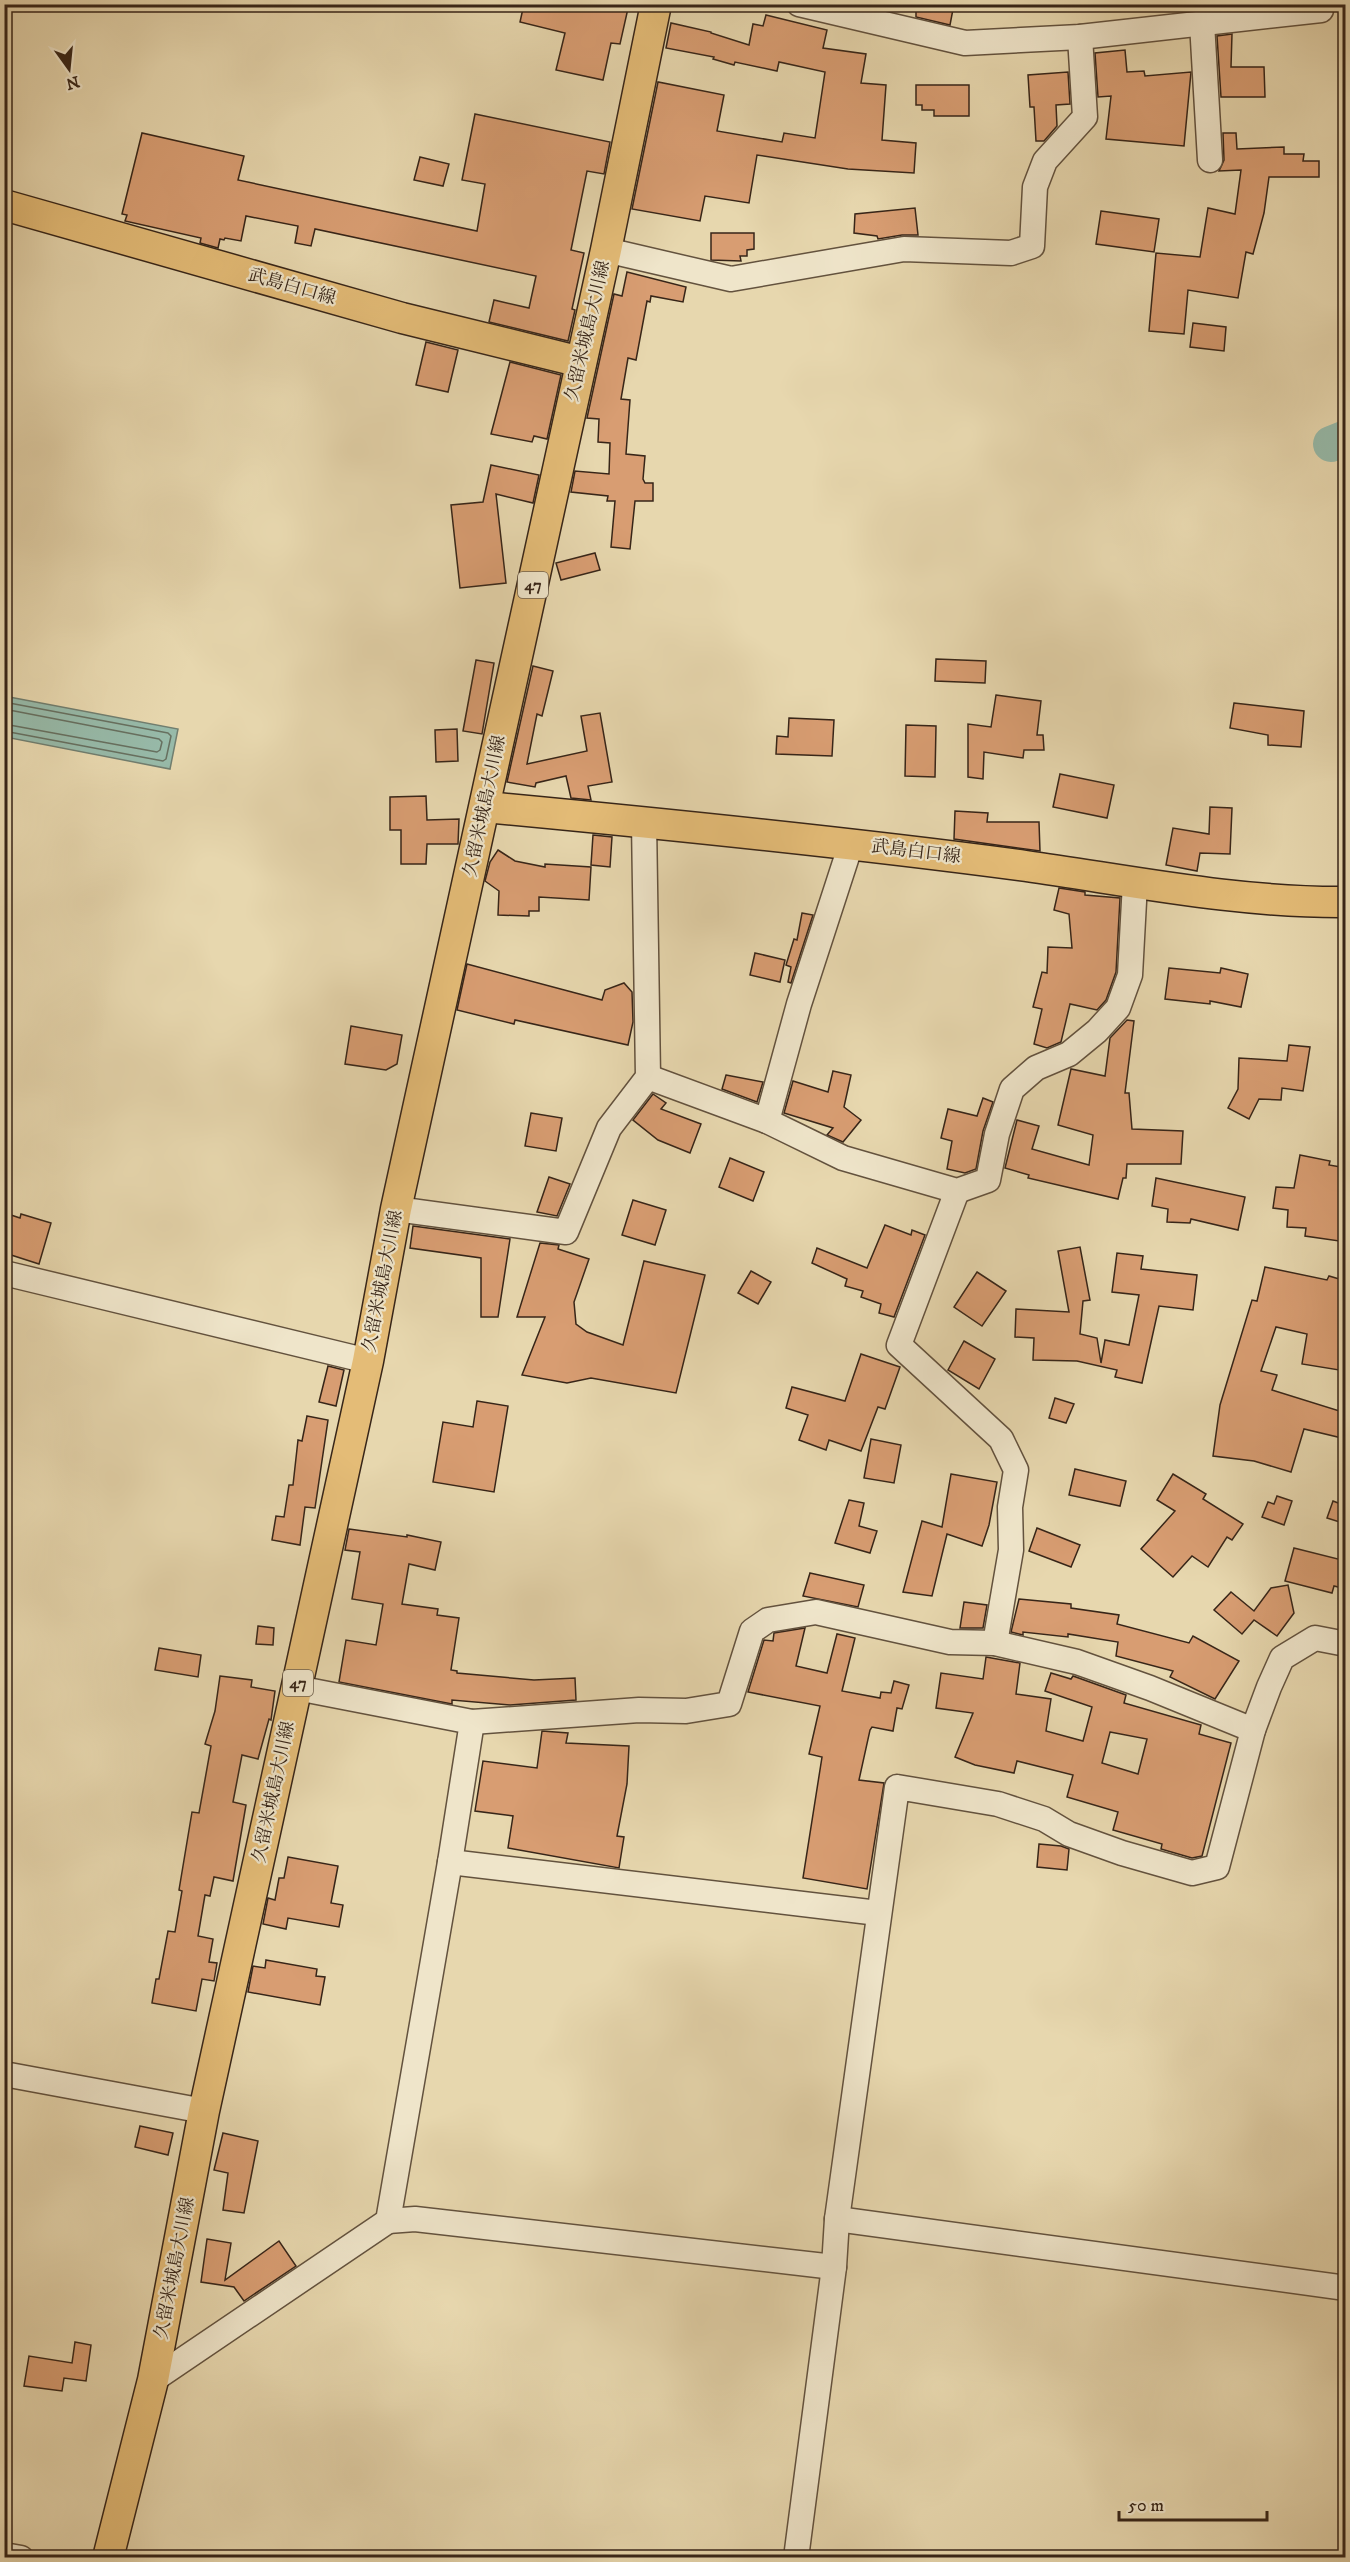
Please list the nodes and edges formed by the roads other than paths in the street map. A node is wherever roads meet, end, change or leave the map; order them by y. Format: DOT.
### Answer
graph roads {
  1 [pos="656,4"];
  2 [pos="798,4"];
  3 [pos="1321,4"];
  4 [pos="1202,24"];
  5 [pos="1080,37"];
  6 [pos="1210,160"];
  7 [pos="4,205"];
  8 [pos="606,250"];
  9 [pos="581,362"];
  10 [pos="485,807"];
  11 [pos="644,822"];
  12 [pos="851,844"];
  13 [pos="1135,884"];
  14 [pos="1346,902"];
  15 [pos="648,1077"];
  16 [pos="767,1121"];
  17 [pos="957,1191"];
  18 [pos="396,1209"];
  19 [pos="4,1273"];
  20 [pos="368,1361"];
  21 [pos="995,1643"];
  22 [pos="1346,1644"];
  23 [pos="297,1688"];
  24 [pos="472,1722"];
  25 [pos="1253,1730"];
  26 [pos="450,1862"];
  27 [pos="879,1913"];
  28 [pos="4,2074"];
  29 [pos="204,2111"];
  30 [pos="837,2219"];
  31 [pos="388,2221"];
  32 [pos="834,2267"];
  33 [pos="1346,2288"];
  34 [pos="153,2380"];
  35 [pos="4,2555"];
  36 [pos="21,2558"];
  37 [pos="108,2558"];
  38 [pos="796,2558"];
  1 -- 8 [label="main road, 久留米城島大川線 / 47"];
  2 -- 5 [label="street"];
  3 -- 4 [label="street"];
  4 -- 5 [label="street"];
  4 -- 6 [label="street"];
  5 -- 8 [label="street"];
  7 -- 9 [label="main road, 武島白口線"];
  8 -- 9 [label="main road, 久留米城島大川線 / 47"];
  9 -- 10 [label="main road, 久留米城島大川線 / 47"];
  10 -- 11 [label="main road, 武島白口線"];
  10 -- 18 [label="main road, 久留米城島大川線 / 47"];
  11 -- 12 [label="main road, 武島白口線"];
  11 -- 15 [label="street"];
  12 -- 13 [label="main road, 武島白口線"];
  12 -- 16 [label="street"];
  13 -- 14 [label="main road, 武島白口線"];
  13 -- 17 [label="street"];
  15 -- 16 [label="street"];
  15 -- 18 [label="street"];
  16 -- 17 [label="street"];
  17 -- 21 [label="street"];
  18 -- 20 [label="main road, 久留米城島大川線 / 47"];
  19 -- 20 [label="street"];
  20 -- 23 [label="main road, 久留米城島大川線 / 47"];
  21 -- 24 [label="street"];
  21 -- 25 [label="street"];
  22 -- 25 [label="street"];
  23 -- 24 [label="street"];
  23 -- 29 [label="main road, 久留米城島大川線 / 47"];
  24 -- 26 [label="street"];
  25 -- 27 [label="street"];
  26 -- 27 [label="street"];
  26 -- 31 [label="street"];
  27 -- 30 [label="street"];
  28 -- 29 [label="street"];
  29 -- 34 [label="main road, 久留米城島大川線 / 47"];
  30 -- 32 [label="street"];
  30 -- 33 [label="street"];
  31 -- 32 [label="street"];
  31 -- 34 [label="street"];
  32 -- 38 [label="street"];
  34 -- 37 [label="main road, 久留米城島大川線 / 47"];
  35 -- 36 [label="street"];
}
